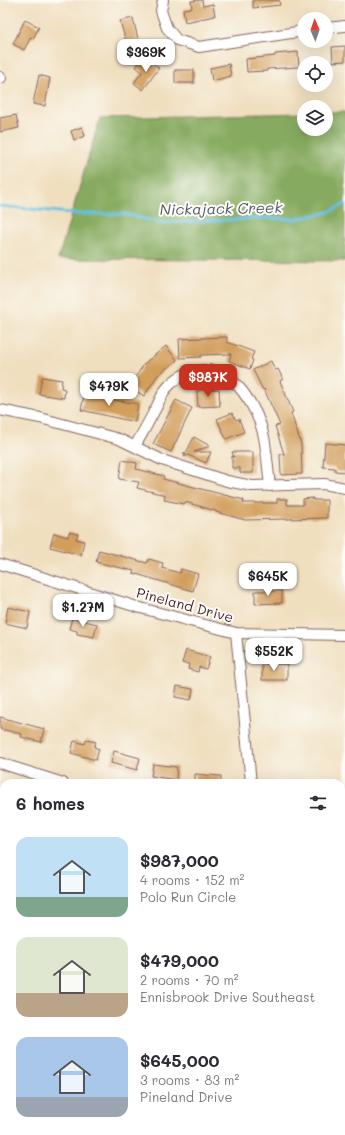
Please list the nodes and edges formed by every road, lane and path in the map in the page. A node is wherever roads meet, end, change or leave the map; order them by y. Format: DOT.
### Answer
graph roads {
  1 [pos="163,0"];
  2 [pos="345,26"];
  3 [pos="333,27"];
  4 [pos="297,32"];
  5 [pos="0,410"];
  6 [pos="136,446"];
  7 [pos="270,486"];
  8 [pos="345,488"];
  9 [pos="0,564"];
  10 [pos="236,633"];
  11 [pos="345,635"];
  12 [pos="0,763"];
  13 [pos="50,779"];
  14 [pos="251,779"];
  1 -- 4 [label="street"];
  2 -- 3 [label="street"];
  5 -- 6 [label="street"];
  6 -- 7 [label="street"];
  6 -- 7 [label="street"];
  7 -- 8 [label="street"];
  9 -- 10 [label="street, Pineland Drive"];
  10 -- 11 [label="street, Pineland Drive"];
  10 -- 14 [label="street"];
  12 -- 13 [label="street"];
}
